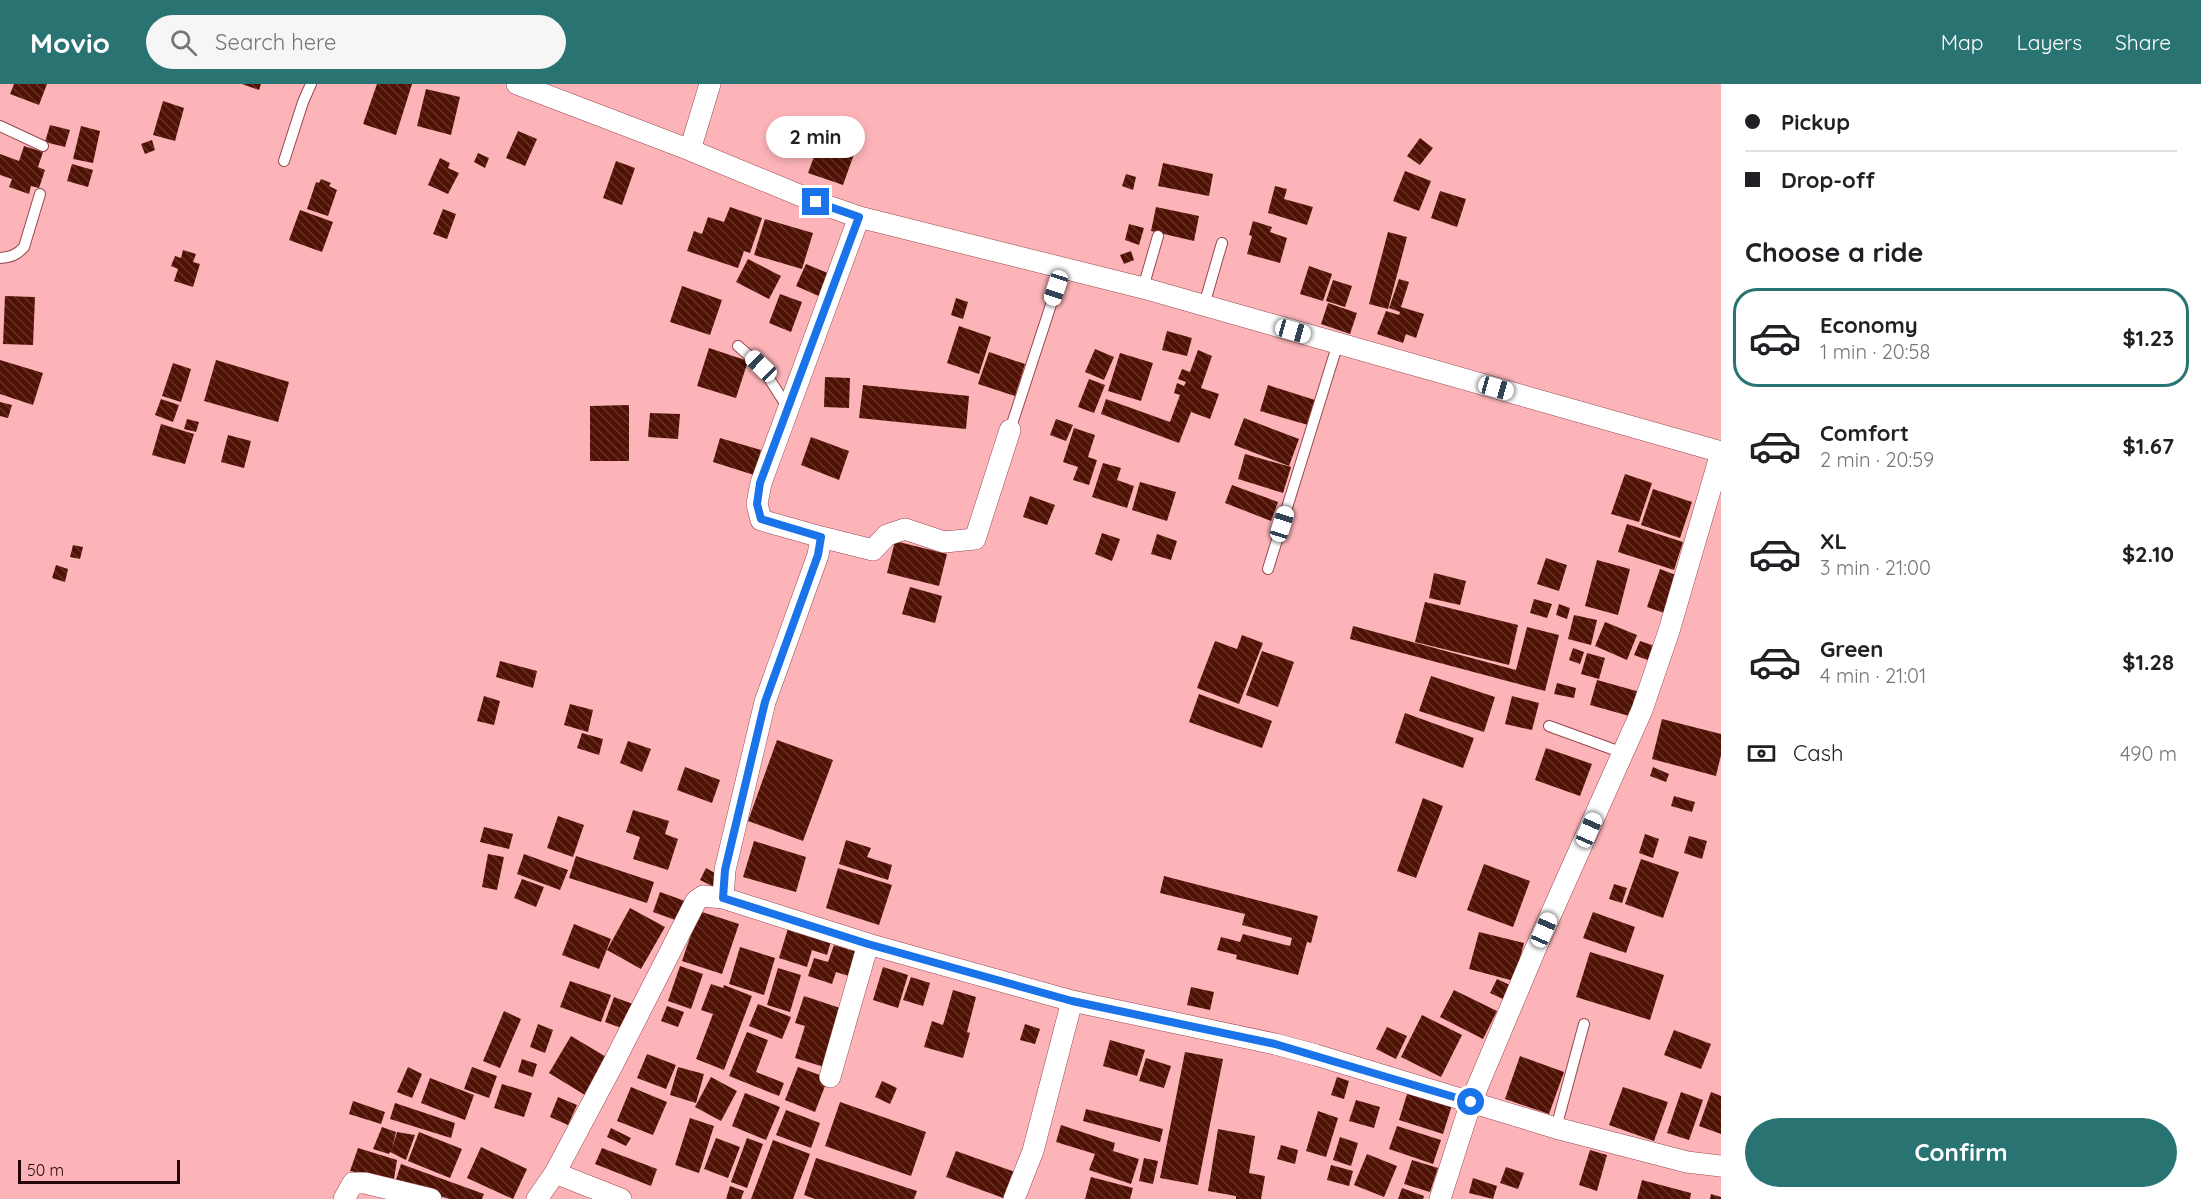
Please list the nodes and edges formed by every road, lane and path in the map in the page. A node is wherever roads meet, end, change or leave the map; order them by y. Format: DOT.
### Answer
graph roads {
  1 [pos="311,84"];
  2 [pos="517,84"];
  3 [pos="710,84"];
  4 [pos="0,126"];
  5 [pos="44,146"];
  6 [pos="690,150"];
  7 [pos="284,161"];
  8 [pos="40,194"];
  9 [pos="859,217"];
  10 [pos="1158,236"];
  11 [pos="1222,243"];
  12 [pos="0,258"];
  13 [pos="1063,268"];
  14 [pos="1143,288"];
  15 [pos="1204,305"];
  16 [pos="1338,344"];
  17 [pos="738,346"];
  18 [pos="788,408"];
  19 [pos="1010,430"];
  20 [pos="1721,452"];
  21 [pos="821,537"];
  22 [pos="1268,569"];
  23 [pos="1550,726"];
  24 [pos="1623,753"];
  25 [pos="723,898"];
  26 [pos="868,944"];
  27 [pos="1072,1001"];
  28 [pos="1584,1024"];
  29 [pos="830,1077"];
  30 [pos="1471,1102"];
  31 [pos="1556,1128"];
  32 [pos="1721,1166"];
  33 [pos="555,1173"];
  34 [pos="344,1199"];
  35 [pos="431,1199"];
  36 [pos="537,1199"];
  37 [pos="621,1199"];
  38 [pos="1014,1199"];
  39 [pos="1440,1199"];
  1 -- 7 [label="lane"];
  2 -- 6 [label="street"];
  3 -- 6 [label="street"];
  4 -- 5 [label="lane"];
  6 -- 9 [label="street"];
  8 -- 12 [label="lane"];
  9 -- 13 [label="street"];
  9 -- 18 [label="street"];
  10 -- 14 [label="lane"];
  11 -- 15 [label="lane"];
  13 -- 14 [label="street"];
  13 -- 19 [label="lane"];
  14 -- 15 [label="street"];
  15 -- 16 [label="street"];
  16 -- 20 [label="street"];
  16 -- 22 [label="lane"];
  17 -- 18 [label="lane"];
  18 -- 21 [label="street"];
  19 -- 21 [label="street"];
  20 -- 24 [label="street"];
  21 -- 25 [label="street"];
  23 -- 24 [label="lane"];
  24 -- 30 [label="street"];
  25 -- 26 [label="street"];
  25 -- 33 [label="street"];
  26 -- 27 [label="street"];
  26 -- 29 [label="street"];
  27 -- 30 [label="street"];
  27 -- 38 [label="street"];
  28 -- 31 [label="lane"];
  30 -- 31 [label="street"];
  30 -- 39 [label="street"];
  31 -- 32 [label="street"];
  33 -- 36 [label="street"];
  33 -- 37 [label="street"];
  34 -- 35 [label="street"];
}
